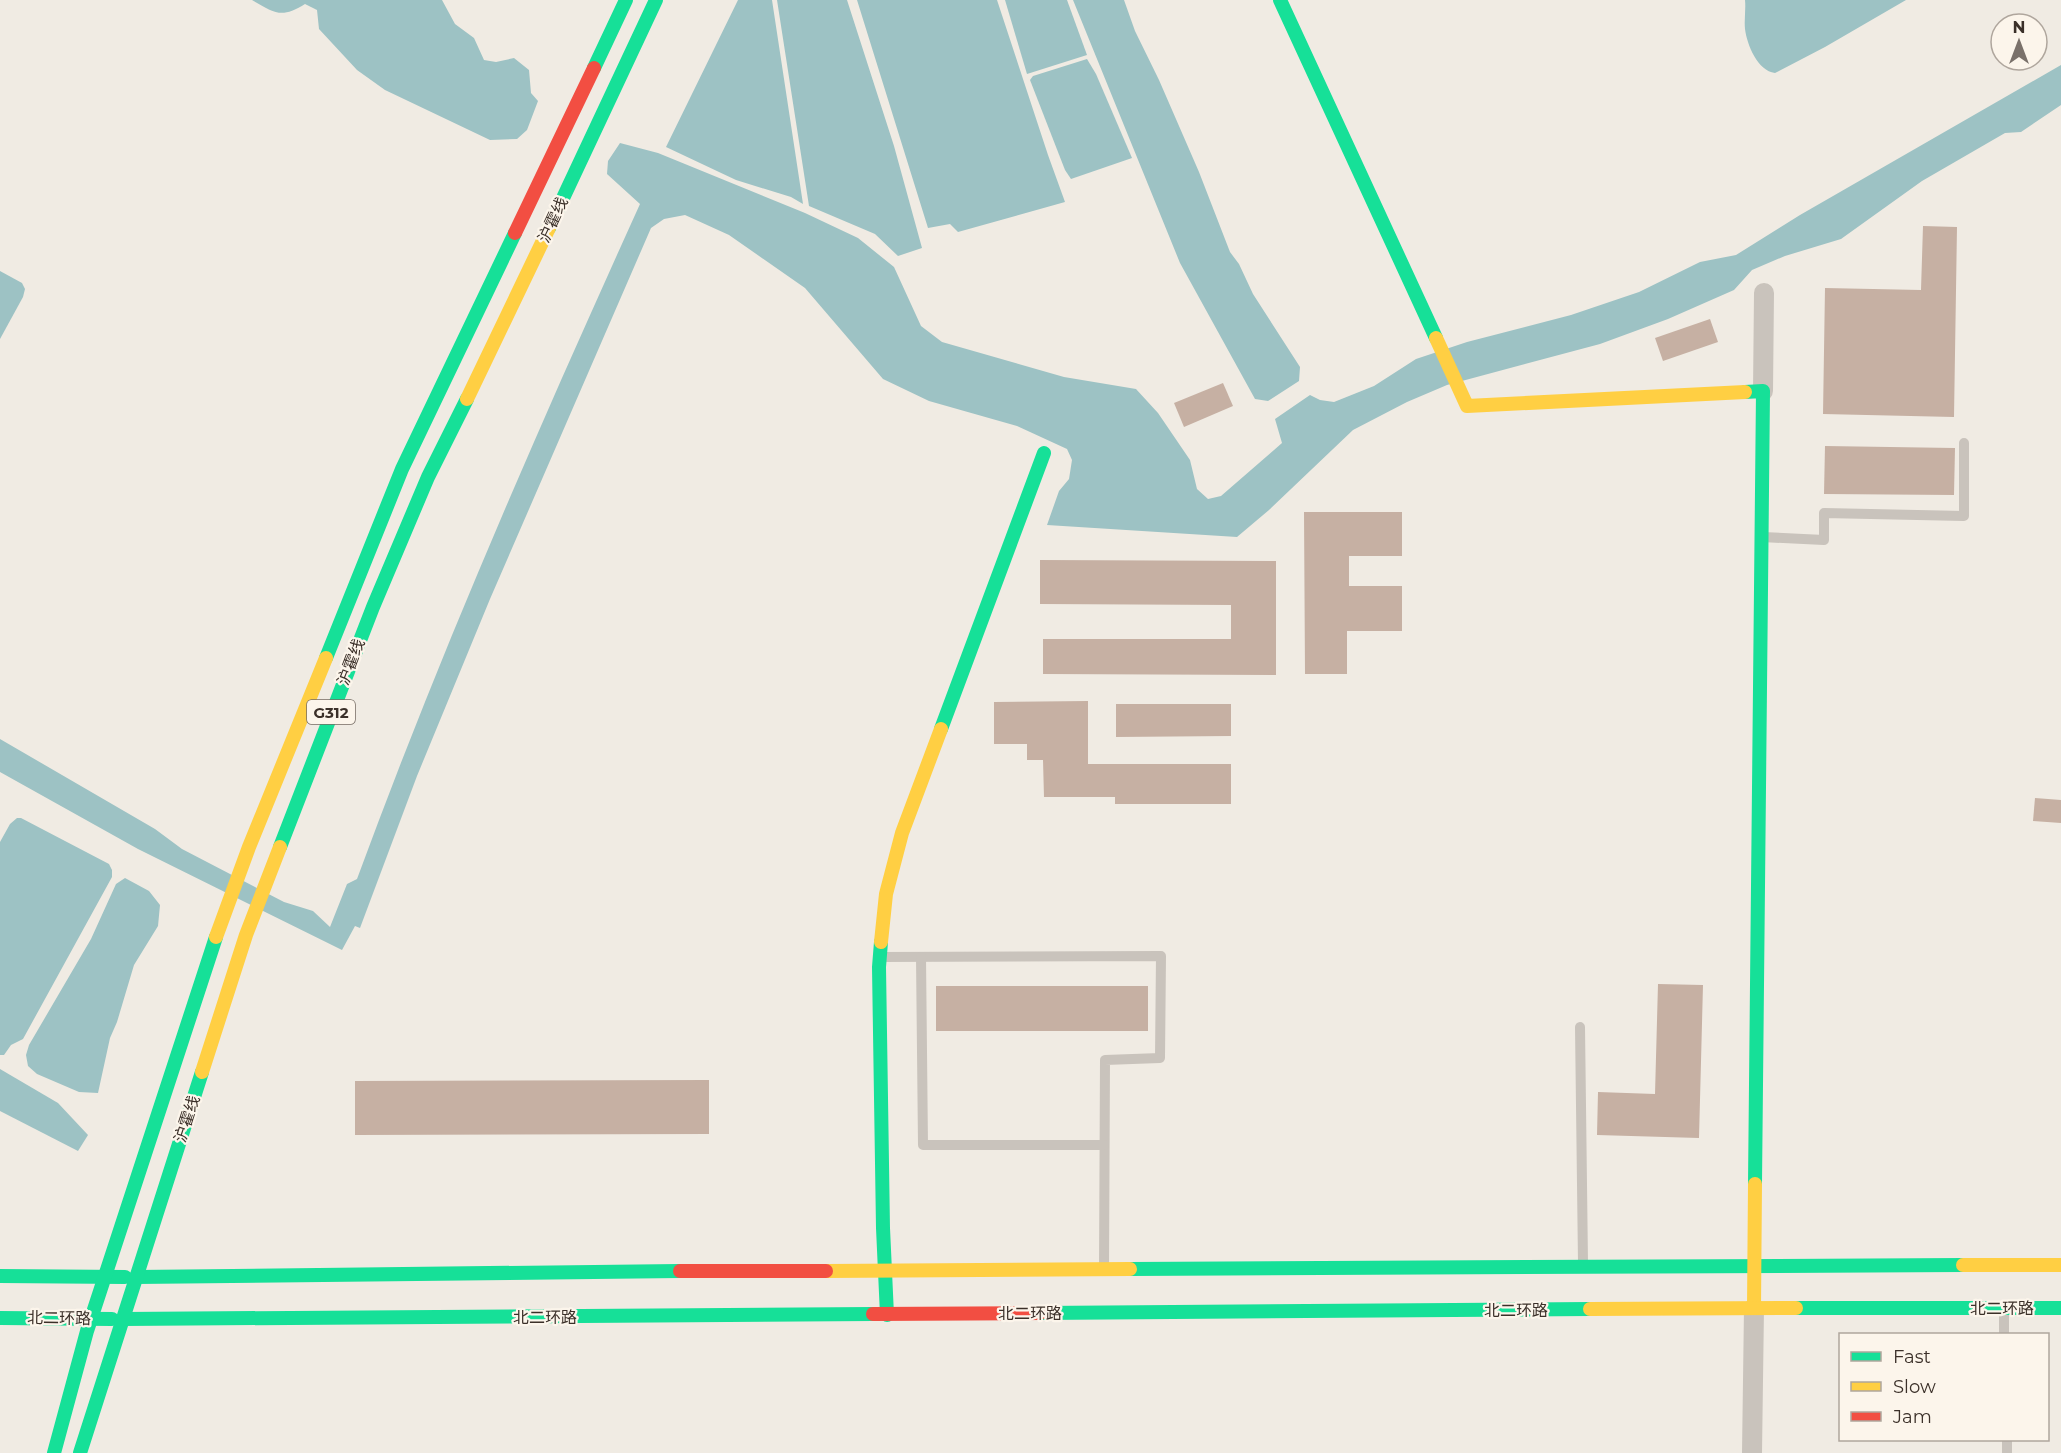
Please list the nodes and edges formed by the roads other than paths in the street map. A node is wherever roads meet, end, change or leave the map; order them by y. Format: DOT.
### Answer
graph roads {
  1 [pos="626,0"];
  2 [pos="656,0"];
  3 [pos="1280,0"];
  4 [pos="1764,293"];
  5 [pos="1763,391"];
  6 [pos="1964,443"];
  7 [pos="1044,453"];
  8 [pos="1762,537"];
  9 [pos="880,957"];
  10 [pos="921,957"];
  11 [pos="1580,1027"];
  12 [pos="1104,1145"];
  13 [pos="2061,1265"];
  14 [pos="1754,1266"];
  15 [pos="1583,1267"];
  16 [pos="1104,1269"];
  17 [pos="886,1270"];
  18 [pos="0,1276"];
  19 [pos="106,1277"];
  20 [pos="136,1277"];
  21 [pos="1754,1308"];
  22 [pos="2004,1308"];
  23 [pos="2061,1308"];
  24 [pos="887,1315"];
  25 [pos="0,1318"];
  26 [pos="91,1319"];
  27 [pos="123,1319"];
  28 [pos="2004,1333"];
  29 [pos="54,1453"];
  30 [pos="80,1453"];
  31 [pos="1752,1453"];
  1 -- 19 [label="main road, 沪霍线 / G312"];
  2 -- 20 [label="main road, 沪霍线 / G312"];
  3 -- 5 [label="main road"];
  4 -- 5 [label="street"];
  5 -- 8 [label="main road"];
  6 -- 8 [label="lane"];
  7 -- 9 [label="main road"];
  8 -- 14 [label="main road"];
  9 -- 10 [label="lane"];
  9 -- 17 [label="main road"];
  10 -- 12 [label="lane"];
  10 -- 12 [label="lane"];
  11 -- 15 [label="lane"];
  12 -- 16 [label="lane"];
  13 -- 14 [label="main road"];
  14 -- 15 [label="main road"];
  14 -- 21 [label="main road"];
  15 -- 16 [label="main road"];
  16 -- 17 [label="main road"];
  17 -- 20 [label="main road"];
  17 -- 24 [label="main road"];
  18 -- 19 [label="main road"];
  19 -- 20 [label="main road"];
  19 -- 26 [label="main road, 沪霍线 / G312"];
  20 -- 27 [label="main road, 沪霍线 / G312"];
  21 -- 22 [label="main road, 北二环路"];
  21 -- 24 [label="main road, 北二环路"];
  21 -- 31 [label="street"];
  22 -- 23 [label="main road, 北二环路"];
  22 -- 28 [label="lane"];
  24 -- 27 [label="main road, 北二环路"];
  25 -- 26 [label="main road, 北二环路"];
  26 -- 27 [label="main road, 北二环路"];
  26 -- 29 [label="main road, 沪霍线 / G312"];
  27 -- 30 [label="main road, 沪霍线 / G312"];
}
